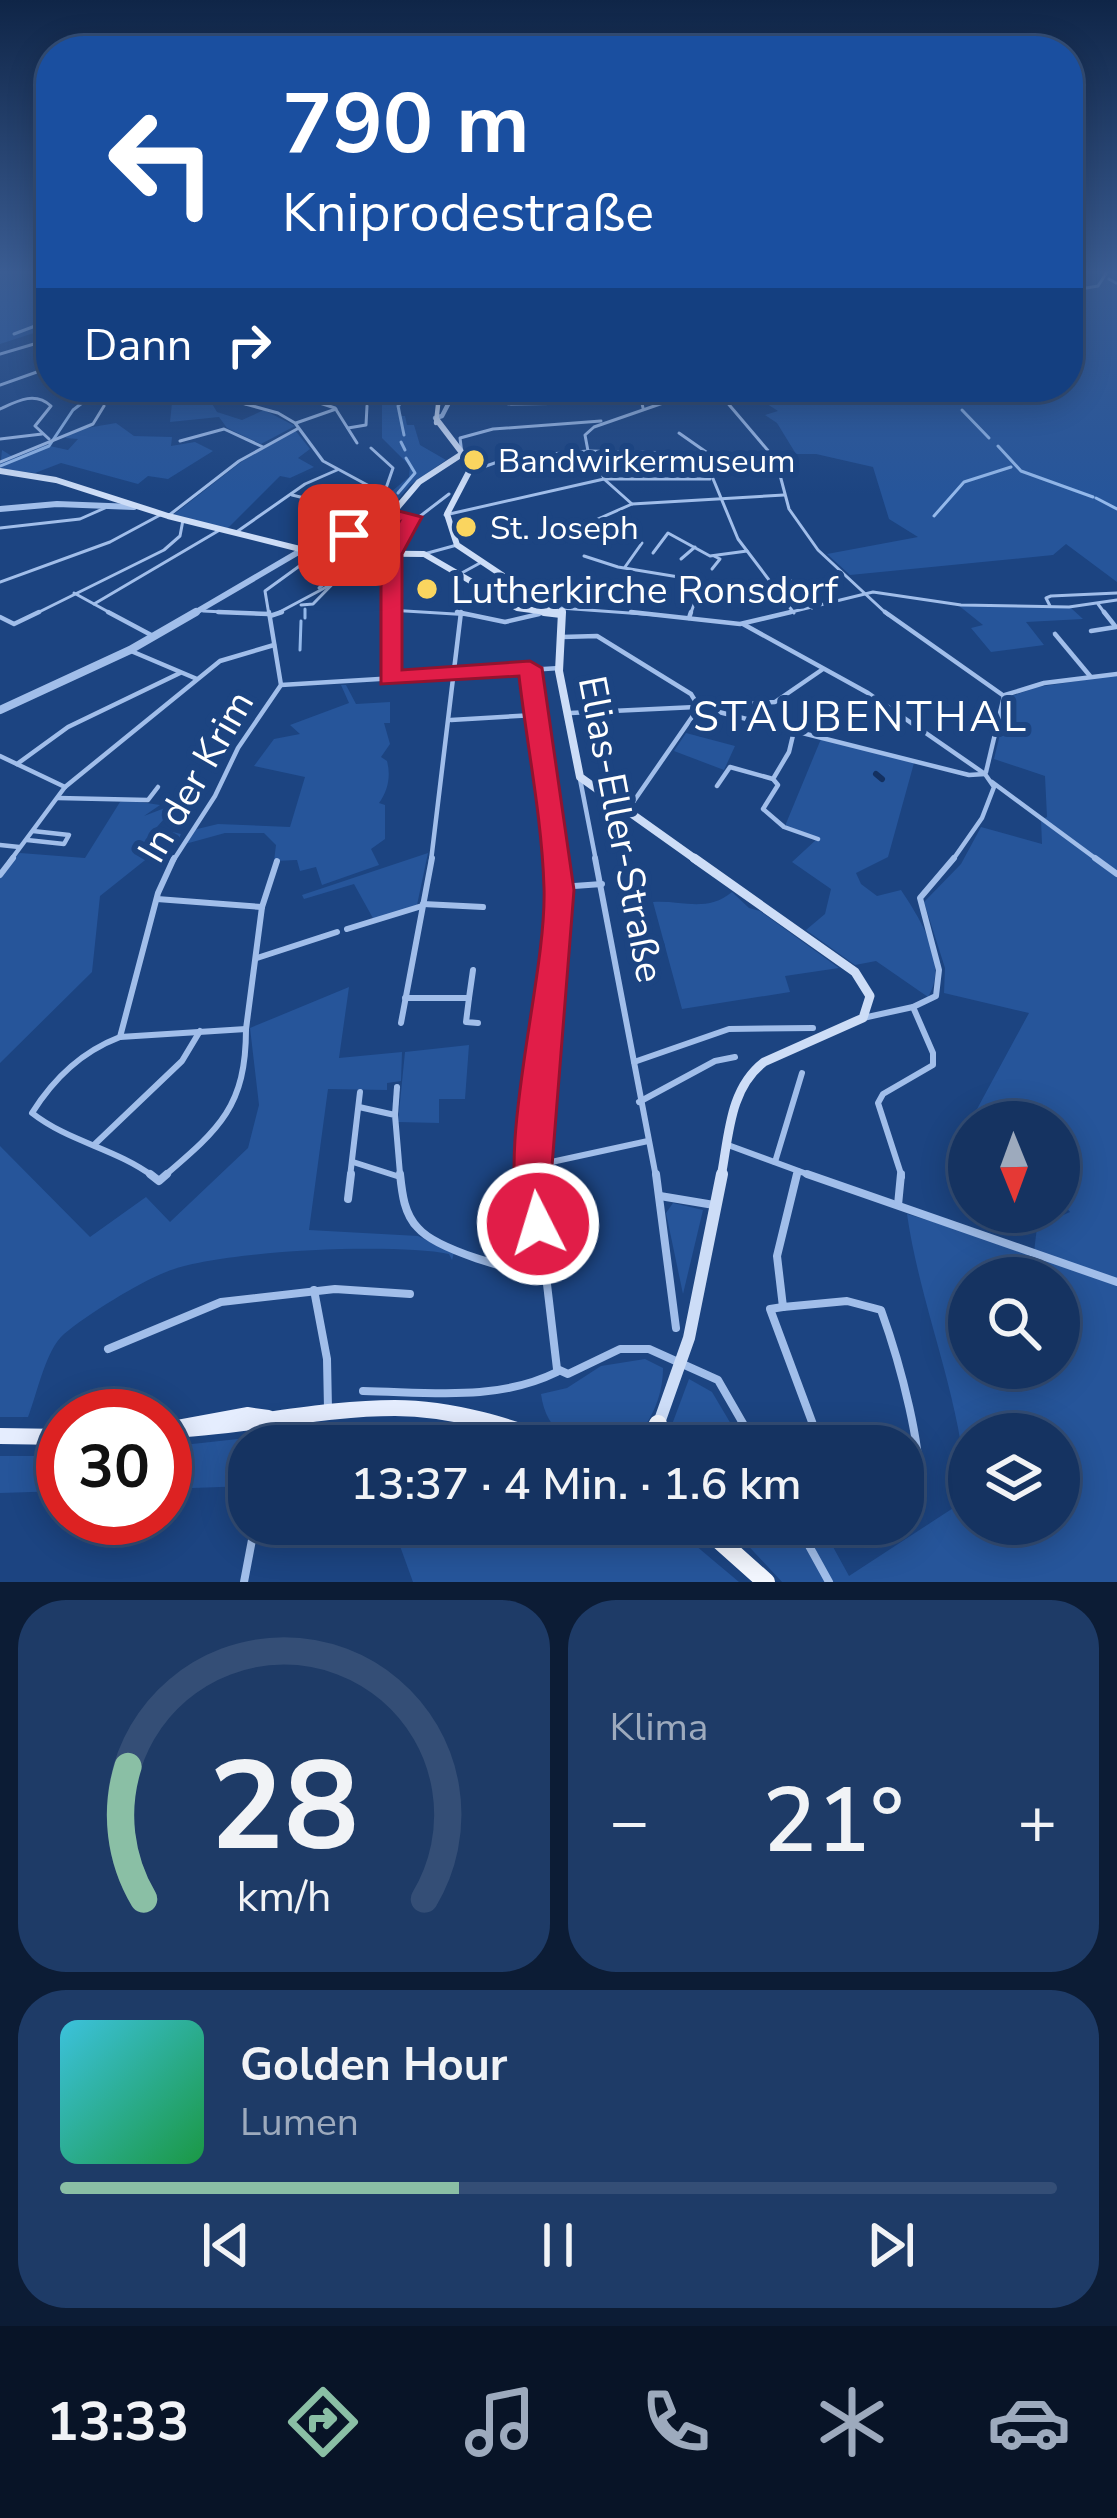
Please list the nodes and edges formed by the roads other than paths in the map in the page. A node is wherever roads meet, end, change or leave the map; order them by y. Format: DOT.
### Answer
graph roads {
  1 [pos="36,372"];
  2 [pos="0,385"];
  3 [pos="36,397"];
  4 [pos="47,402"];
  5 [pos="237,402"];
  6 [pos="249,402"];
  7 [pos="322,402"];
  8 [pos="438,402"];
  9 [pos="449,402"];
  10 [pos="521,402"];
  11 [pos="642,402"];
  12 [pos="660,402"];
  13 [pos="724,402"];
  14 [pos="556,403"];
  15 [pos="246,404"];
  16 [pos="588,404"];
  17 [pos="104,406"];
  18 [pos="367,406"];
  19 [pos="643,408"];
  20 [pos="0,409"];
  21 [pos="337,409"];
  22 [pos="435,418"];
  23 [pos="610,421"];
  24 [pos="297,425"];
  25 [pos="348,428"];
  26 [pos="679,433"];
  27 [pos="43,434"];
  28 [pos="0,439"];
  29 [pos="53,440"];
  30 [pos="180,441"];
  31 [pos="357,443"];
  32 [pos="262,447"];
  33 [pos="371,448"];
  34 [pos="588,452"];
  35 [pos="462,454"];
  36 [pos="709,454"];
  37 [pos="0,466"];
  38 [pos="598,466"];
  39 [pos="339,470"];
  40 [pos="470,472"];
  41 [pos="604,479"];
  42 [pos="710,479"];
  43 [pos="377,491"];
  44 [pos="384,494"];
  45 [pos="449,494"];
  46 [pos="292,495"];
  47 [pos="784,496"];
  48 [pos="718,499"];
  49 [pos="632,504"];
  50 [pos="111,505"];
  51 [pos="141,508"];
  52 [pos="0,509"];
  53 [pos="165,515"];
  54 [pos="391,515"];
  55 [pos="446,515"];
  56 [pos="412,517"];
  57 [pos="183,520"];
  58 [pos="0,528"];
  59 [pos="220,530"];
  60 [pos="236,533"];
  61 [pos="564,534"];
  62 [pos="642,543"];
  63 [pos="457,545"];
  64 [pos="696,546"];
  65 [pos="302,550"];
  66 [pos="289,551"];
  67 [pos="747,551"];
  68 [pos="316,553"];
  69 [pos="653,553"];
  70 [pos="394,554"];
  71 [pos="424,554"];
  72 [pos="360,556"];
  73 [pos="584,556"];
  74 [pos="714,556"];
  75 [pos="681,559"];
  76 [pos="482,562"];
  77 [pos="624,568"];
  78 [pos="712,569"];
  79 [pos="458,574"];
  80 [pos="790,580"];
  81 [pos="0,582"];
  82 [pos="332,584"];
  83 [pos="531,590"];
  84 [pos="74,592"];
  85 [pos="864,593"];
  86 [pos="1117,597"];
  87 [pos="508,603"];
  88 [pos="94,604"];
  89 [pos="1099,604"];
  90 [pos="301,605"];
  91 [pos="1050,606"];
  92 [pos="812,608"];
  93 [pos="197,609"];
  94 [pos="389,610"];
  95 [pos="560,611"];
  96 [pos="461,612"];
  97 [pos="539,614"];
  98 [pos="795,614"];
  99 [pos="269,615"];
  100 [pos="0,617"];
  101 [pos="689,618"];
  102 [pos="742,624"];
  103 [pos="1091,631"];
  104 [pos="1055,634"];
  105 [pos="153,636"];
  106 [pos="561,638"];
  107 [pos="274,645"];
  108 [pos="130,650"];
  109 [pos="530,668"];
  110 [pos="560,668"];
  111 [pos="823,669"];
  112 [pos="180,673"];
  113 [pos="455,674"];
  114 [pos="1117,674"];
  115 [pos="1090,676"];
  116 [pos="390,679"];
  117 [pos="197,680"];
  118 [pos="281,685"];
  119 [pos="1004,696"];
  120 [pos="699,707"];
  121 [pos="0,710"];
  122 [pos="567,713"];
  123 [pos="537,715"];
  124 [pos="451,720"];
  125 [pos="794,731"];
  126 [pos="0,756"];
  127 [pos="17,764"];
  128 [pos="985,774"];
  129 [pos="580,777"];
  130 [pos="773,779"];
  131 [pos="992,782"];
  132 [pos="717,786"];
  133 [pos="158,787"];
  134 [pos="65,788"];
  135 [pos="57,798"];
  136 [pos="627,811"];
  137 [pos="33,831"];
  138 [pos="818,838"];
  139 [pos="27,840"];
  140 [pos="0,844"];
  141 [pos="20,847"];
  142 [pos="277,861"];
  143 [pos="1117,874"];
  144 [pos="0,875"];
  145 [pos="602,884"];
  146 [pos="559,886"];
  147 [pos="157,899"];
  148 [pos="423,905"];
  149 [pos="262,907"];
  150 [pos="483,907"];
  151 [pos="347,929"];
  152 [pos="337,932"];
  153 [pos="256,961"];
  154 [pos="473,970"];
  155 [pos="405,998"];
  156 [pos="469,998"];
  157 [pos="913,1007"];
  158 [pos="863,1018"];
  159 [pos="400,1023"];
  160 [pos="478,1023"];
  161 [pos="813,1028"];
  162 [pos="246,1029"];
  163 [pos="200,1031"];
  164 [pos="120,1037"];
  165 [pos="735,1057"];
  166 [pos="634,1062"];
  167 [pos="802,1073"];
  168 [pos="397,1087"];
  169 [pos="360,1092"];
  170 [pos="640,1102"];
  171 [pos="358,1107"];
  172 [pos="395,1115"];
  173 [pos="648,1141"];
  174 [pos="95,1144"];
  175 [pos="728,1145"];
  176 [pos="353,1162"];
  177 [pos="775,1162"];
  178 [pos="533,1166"];
  179 [pos="799,1171"];
  180 [pos="400,1174"];
  181 [pos="660,1196"];
  182 [pos="348,1199"];
  183 [pos="716,1205"];
  184 [pos="898,1206"];
  185 [pos="543,1273"];
  186 [pos="1117,1282"];
  187 [pos="314,1290"];
  188 [pos="410,1294"];
  189 [pos="783,1306"];
  190 [pos="676,1328"];
  191 [pos="108,1349"];
  192 [pos="682,1364"];
  193 [pos="559,1371"];
  194 [pos="363,1391"];
  195 [pos="328,1411"];
  196 [pos="268,1418"];
  197 [pos="658,1424"];
  198 [pos="268,1425"];
  199 [pos="507,1425"];
  200 [pos="745,1425"];
  201 [pos="812,1425"];
  202 [pos="910,1425"];
  203 [pos="192,1428"];
  204 [pos="0,1436"];
  205 [pos="36,1437"];
  206 [pos="251,1545"];
  207 [pos="725,1545"];
  208 [pos="808,1545"];
  209 [pos="244,1582"];
  210 [pos="766,1582"];
  211 [pos="829,1582"];
  1 -- 2 [label="street"];
  3 -- 20 [label="street"];
  4 -- 27 [label="street"];
  5 -- 15 [label="street"];
  6 -- 15 [label="street"];
  7 -- 21 [label="street"];
  8 -- 22 [label="main road"];
  9 -- 22 [label="street"];
  10 -- 14 [label="street"];
  11 -- 19 [label="street"];
  12 -- 19 [label="street"];
  13 -- 47 [label="street"];
  14 -- 16 [label="street"];
  15 -- 24 [label="street"];
  17 -- 29 [label="street"];
  18 -- 25 [label="street"];
  19 -- 23 [label="street"];
  21 -- 24 [label="street"];
  21 -- 25 [label="street"];
  22 -- 35 [label="main road"];
  23 -- 34 [label="street"];
  23 -- 35 [label="street"];
  24 -- 32 [label="street"];
  24 -- 39 [label="street"];
  25 -- 31 [label="street"];
  26 -- 36 [label="street"];
  27 -- 28 [label="street"];
  27 -- 29 [label="street"];
  29 -- 37 [label="street"];
  30 -- 32 [label="street"];
  32 -- 53 [label="street"];
  33 -- 44 [label="street"];
  34 -- 36 [label="street"];
  34 -- 40 [label="street"];
  35 -- 40 [label="main road"];
  35 -- 54 [label="main road"];
  36 -- 42 [label="street"];
  37 -- 51 [label="main road"];
  38 -- 41 [label="street"];
  39 -- 43 [label="street"];
  39 -- 46 [label="street"];
  40 -- 55 [label="main road"];
  41 -- 42 [label="street"];
  41 -- 49 [label="street"];
  41 -- 55 [label="street"];
  42 -- 48 [label="street"];
  43 -- 44 [label="street"];
  43 -- 46 [label="street"];
  44 -- 54 [label="street"];
  45 -- 56 [label="street"];
  46 -- 60 [label="street"];
  47 -- 48 [label="street"];
  47 -- 85 [label="street"];
  48 -- 49 [label="street"];
  48 -- 67 [label="street"];
  49 -- 61 [label="street"];
  50 -- 51 [label="street"];
  50 -- 52 [label="street"];
  50 -- 58 [label="street"];
  51 -- 53 [label="main road"];
  53 -- 57 [label="main road"];
  53 -- 81 [label="street"];
  54 -- 56 [label="street"];
  54 -- 65 [label="main road"];
  55 -- 63 [label="main road"];
  56 -- 70 [label="street"];
  57 -- 59 [label="main road"];
  57 -- 84 [label="street"];
  59 -- 60 [label="main road"];
  59 -- 88 [label="street"];
  60 -- 66 [label="main road"];
  62 -- 77 [label="street"];
  63 -- 71 [label="street"];
  63 -- 76 [label="main road"];
  64 -- 69 [label="street"];
  64 -- 74 [label="street"];
  64 -- 75 [label="street"];
  65 -- 66 [label="street"];
  65 -- 68 [label="main road"];
  66 -- 93 [label="street"];
  67 -- 74 [label="street"];
  67 -- 98 [label="street"];
  68 -- 72 [label="main road"];
  68 -- 99 [label="street"];
  70 -- 71 [label="main road"];
  70 -- 72 [label="main road"];
  70 -- 94 [label="street"];
  71 -- 79 [label="main road"];
  72 -- 82 [label="street"];
  73 -- 77 [label="street"];
  74 -- 78 [label="street"];
  76 -- 79 [label="street"];
  76 -- 83 [label="main road"];
  77 -- 101 [label="street"];
  79 -- 87 [label="main road"];
  80 -- 92 [label="street"];
  82 -- 90 [label="street"];
  82 -- 90 [label="street"];
  83 -- 87 [label="street"];
  83 -- 95 [label="main road"];
  84 -- 88 [label="street"];
  84 -- 100 [label="street"];
  85 -- 91 [label="street"];
  85 -- 92 [label="street"];
  85 -- 119 [label="street"];
  86 -- 89 [label="street"];
  86 -- 91 [label="street"];
  87 -- 97 [label="main road"];
  88 -- 105 [label="street"];
  89 -- 91 [label="street"];
  89 -- 103 [label="street"];
  90 -- 99 [label="street"];
  92 -- 98 [label="street"];
  93 -- 99 [label="street"];
  93 -- 105 [label="street"];
  94 -- 96 [label="street"];
  94 -- 116 [label="street"];
  95 -- 97 [label="main road"];
  95 -- 101 [label="street"];
  95 -- 106 [label="main road, Elias-Eller-Straße"];
  96 -- 97 [label="street"];
  96 -- 113 [label="street"];
  98 -- 102 [label="street"];
  99 -- 107 [label="street, In der Krim"];
  101 -- 102 [label="street"];
  102 -- 111 [label="street"];
  104 -- 115 [label="street"];
  105 -- 108 [label="street"];
  106 -- 110 [label="main road, Elias-Eller-Straße"];
  106 -- 120 [label="street"];
  107 -- 117 [label="street"];
  107 -- 118 [label="street, In der Krim"];
  108 -- 112 [label="street"];
  108 -- 121 [label="street"];
  109 -- 110 [label="street"];
  109 -- 113 [label="street"];
  109 -- 123 [label="street"];
  110 -- 122 [label="main road, Elias-Eller-Straße"];
  111 -- 120 [label="street"];
  111 -- 128 [label="street"];
  112 -- 117 [label="street"];
  112 -- 127 [label="street"];
  113 -- 116 [label="street"];
  113 -- 124 [label="street"];
  114 -- 115 [label="street"];
  115 -- 119 [label="street"];
  116 -- 118 [label="street"];
  117 -- 134 [label="street"];
  118 -- 147 [label="street, In der Krim"];
  119 -- 128 [label="street"];
  120 -- 122 [label="street"];
  120 -- 125 [label="street"];
  120 -- 136 [label="street"];
  122 -- 129 [label="main road, Elias-Eller-Straße"];
  123 -- 124 [label="street"];
  123 -- 146 [label="street"];
  124 -- 148 [label="street"];
  125 -- 128 [label="street"];
  125 -- 130 [label="street"];
  126 -- 127 [label="street"];
  127 -- 134 [label="street"];
  128 -- 131 [label="street"];
  129 -- 136 [label="main road"];
  129 -- 145 [label="street, Elias-Eller-Straße"];
  130 -- 132 [label="street"];
  130 -- 138 [label="street"];
  131 -- 143 [label="street"];
  131 -- 157 [label="street"];
  133 -- 135 [label="street"];
  134 -- 135 [label="street"];
  135 -- 137 [label="street"];
  136 -- 158 [label="main road"];
  137 -- 139 [label="street"];
  137 -- 139 [label="street"];
  139 -- 141 [label="street"];
  140 -- 141 [label="street"];
  141 -- 144 [label="street"];
  142 -- 149 [label="street"];
  145 -- 146 [label="street"];
  145 -- 166 [label="street, Elias-Eller-Straße"];
  146 -- 178 [label="street"];
  147 -- 149 [label="street"];
  147 -- 164 [label="street, In der Krim"];
  148 -- 150 [label="street"];
  148 -- 151 [label="street"];
  148 -- 155 [label="street"];
  149 -- 153 [label="street"];
  152 -- 153 [label="street"];
  153 -- 162 [label="street"];
  154 -- 156 [label="street"];
  155 -- 156 [label="street"];
  155 -- 159 [label="street"];
  156 -- 160 [label="street"];
  157 -- 158 [label="street"];
  157 -- 184 [label="street"];
  158 -- 175 [label="main road"];
  161 -- 166 [label="street"];
  162 -- 163 [label="street"];
  162 -- 174 [label="street"];
  163 -- 164 [label="street"];
  163 -- 174 [label="street"];
  164 -- 174 [label="street"];
  165 -- 170 [label="street"];
  166 -- 170 [label="street, Elias-Eller-Straße"];
  167 -- 177 [label="street"];
  168 -- 172 [label="street"];
  169 -- 171 [label="street"];
  170 -- 173 [label="street, Elias-Eller-Straße"];
  171 -- 172 [label="street"];
  171 -- 176 [label="street"];
  172 -- 180 [label="street"];
  173 -- 178 [label="street"];
  173 -- 181 [label="street, Elias-Eller-Straße"];
  175 -- 177 [label="street"];
  175 -- 183 [label="main road"];
  176 -- 180 [label="street"];
  176 -- 182 [label="street"];
  177 -- 179 [label="street"];
  178 -- 185 [label="street"];
  179 -- 184 [label="street"];
  179 -- 189 [label="street"];
  180 -- 185 [label="street"];
  181 -- 183 [label="street"];
  181 -- 190 [label="street, Elias-Eller-Straße"];
  183 -- 192 [label="main road"];
  184 -- 186 [label="street"];
  185 -- 193 [label="street"];
  187 -- 188 [label="street"];
  187 -- 191 [label="street"];
  187 -- 195 [label="street"];
  189 -- 201 [label="street"];
  189 -- 202 [label="street"];
  192 -- 193 [label="street"];
  192 -- 197 [label="main road"];
  192 -- 200 [label="street"];
  193 -- 194 [label="street"];
  195 -- 196 [label="main road"];
  195 -- 199 [label="main road"];
  196 -- 198 [label="street"];
  196 -- 203 [label="main road"];
  204 -- 205 [label="main road"];
  206 -- 209 [label="street"];
  207 -- 210 [label="highway"];
  208 -- 211 [label="street"];
}
